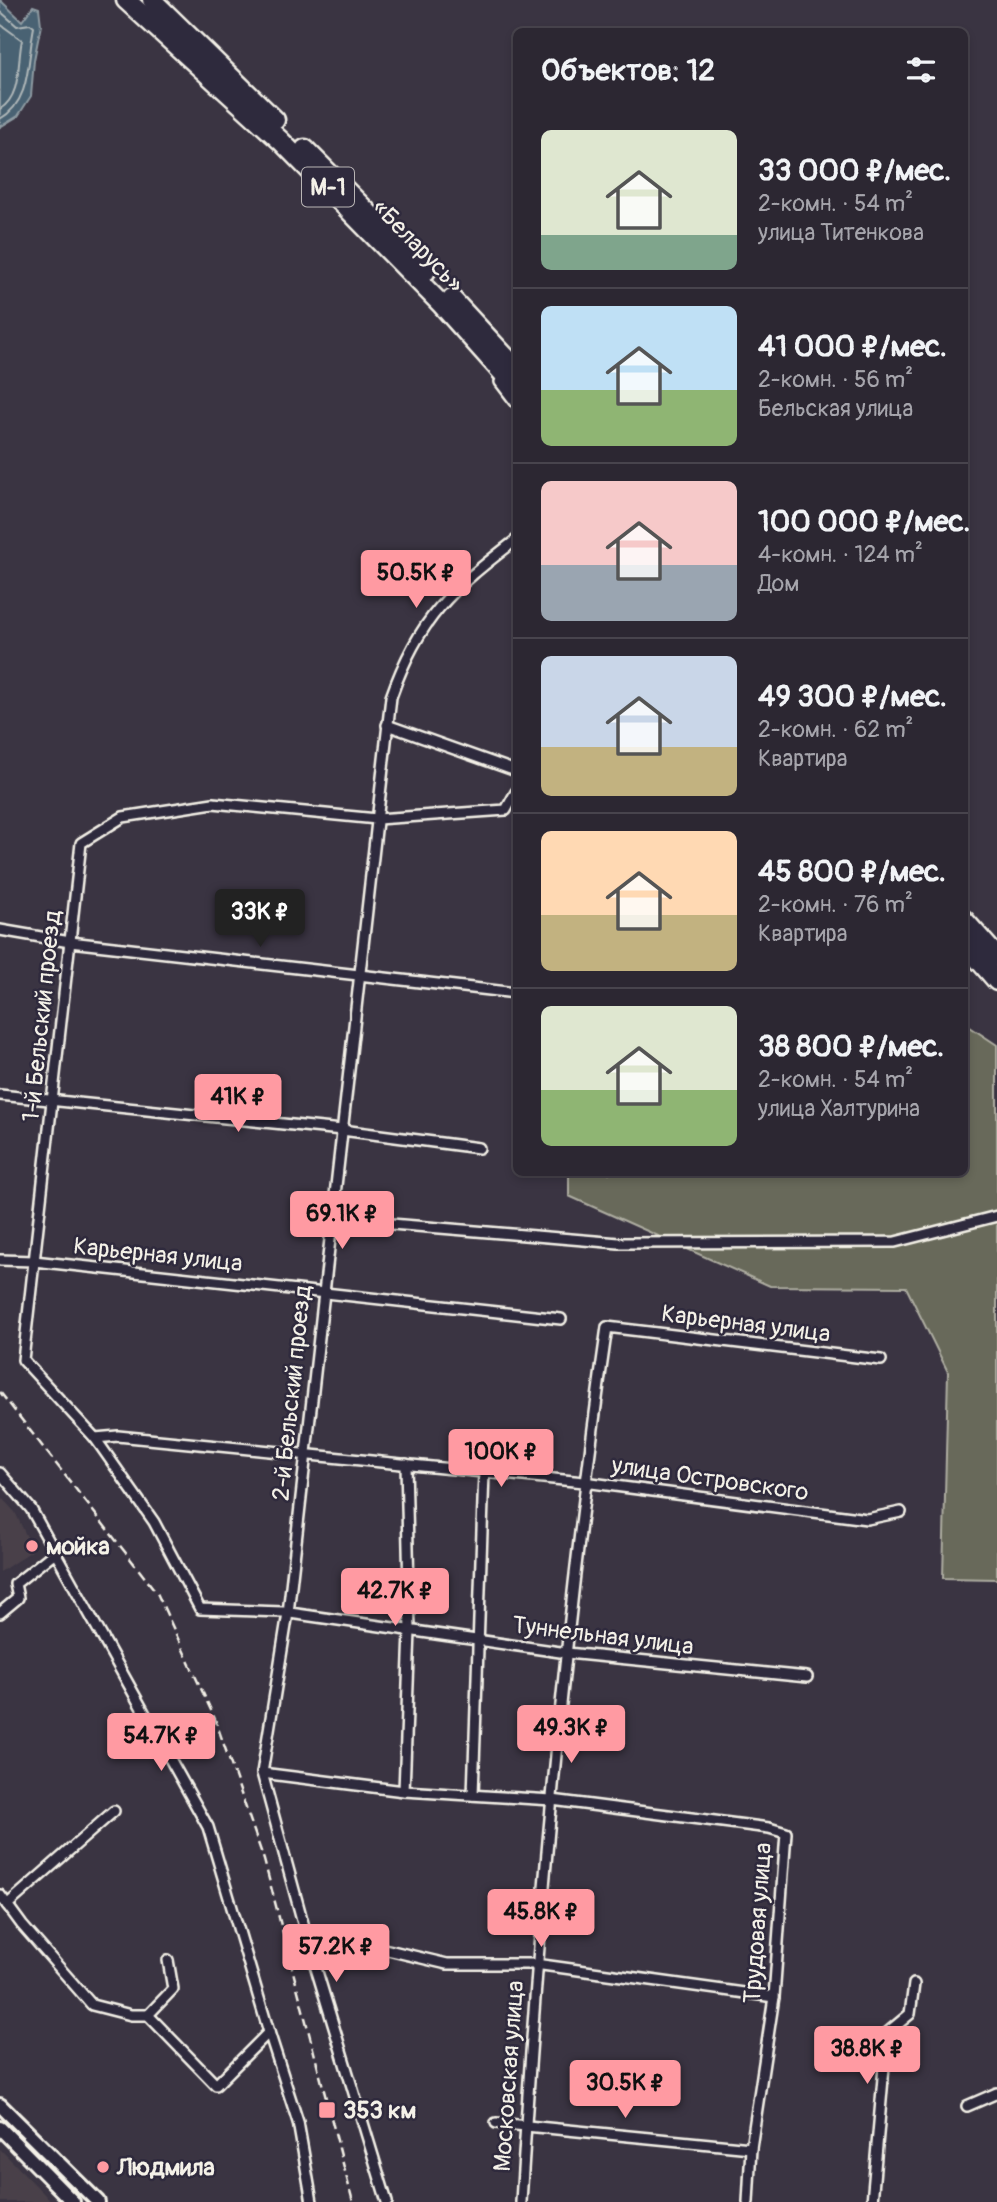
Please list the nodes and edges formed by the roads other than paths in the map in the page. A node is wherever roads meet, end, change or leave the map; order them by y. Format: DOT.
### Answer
graph roads {
  1 [pos="126,0"];
  2 [pos="152,0"];
  3 [pos="442,305"];
  4 [pos="513,365"];
  5 [pos="513,385"];
  6 [pos="513,399"];
  7 [pos="513,542"];
  8 [pos="387,725"];
  9 [pos="513,770"];
  10 [pos="513,797"];
  11 [pos="377,819"];
  12 [pos="968,924"];
  13 [pos="0,930"];
  14 [pos="70,942"];
  15 [pos="968,948"];
  16 [pos="997,957"];
  17 [pos="359,976"];
  18 [pos="997,981"];
  19 [pos="513,993"];
  20 [pos="0,1095"];
  21 [pos="52,1101"];
  22 [pos="342,1130"];
  23 [pos="479,1148"];
  24 [pos="997,1216"];
  25 [pos="331,1219"];
  26 [pos="0,1260"];
  27 [pos="34,1261"];
  28 [pos="323,1292"];
  29 [pos="561,1319"];
  30 [pos="607,1327"];
  31 [pos="23,1360"];
  32 [pos="881,1360"];
  33 [pos="95,1438"];
  34 [pos="304,1454"];
  35 [pos="405,1464"];
  36 [pos="484,1472"];
  37 [pos="0,1473"];
  38 [pos="584,1482"];
  39 [pos="901,1512"];
  40 [pos="55,1552"];
  41 [pos="0,1613"];
  42 [pos="288,1613"];
  43 [pos="410,1631"];
  44 [pos="479,1640"];
  45 [pos="567,1653"];
  46 [pos="807,1677"];
  47 [pos="262,1773"];
  48 [pos="404,1791"];
  49 [pos="473,1795"];
  50 [pos="552,1800"];
  51 [pos="114,1811"];
  52 [pos="2,1900"];
  53 [pos="309,1945"];
  54 [pos="168,1960"];
  55 [pos="536,1964"];
  56 [pos="914,1984"];
  57 [pos="774,1997"];
  58 [pos="148,2015"];
  59 [pos="269,2032"];
  60 [pos="997,2093"];
  61 [pos="0,2105"];
  62 [pos="967,2106"];
  63 [pos="496,2123"];
  64 [pos="525,2125"];
  65 [pos="0,2128"];
  66 [pos="751,2148"];
  67 [pos="73,2202"];
  68 [pos="98,2202"];
  69 [pos="312,2202"];
  70 [pos="387,2202"];
  71 [pos="521,2202"];
  72 [pos="748,2202"];
  73 [pos="872,2202"];
  1 -- 3 [label="highway, «Беларусь» / М-1"];
  2 -- 4 [label="highway, «Беларусь» / М-1"];
  3 -- 5 [label="highway, «Беларусь» / М-1"];
  3 -- 6 [label="street"];
  7 -- 8 [label="street, 2-й Бельский проезд"];
  8 -- 9 [label="street"];
  8 -- 11 [label="street, 2-й Бельский проезд"];
  10 -- 11 [label="street"];
  11 -- 14 [label="street, 1-й Бельский проезд"];
  11 -- 17 [label="street, 2-й Бельский проезд"];
  12 -- 16 [label="highway"];
  13 -- 14 [label="street"];
  14 -- 17 [label="street"];
  14 -- 21 [label="street, 1-й Бельский проезд"];
  15 -- 18 [label="highway"];
  17 -- 19 [label="street"];
  17 -- 22 [label="street, 2-й Бельский проезд"];
  20 -- 21 [label="street"];
  21 -- 22 [label="street"];
  21 -- 27 [label="street, 1-й Бельский проезд"];
  22 -- 23 [label="street"];
  22 -- 25 [label="street, 2-й Бельский проезд"];
  24 -- 25 [label="street"];
  25 -- 28 [label="street, 2-й Бельский проезд"];
  26 -- 27 [label="street, Карьерная улица"];
  27 -- 28 [label="street, Карьерная улица"];
  27 -- 31 [label="street, 1-й Бельский проезд"];
  28 -- 29 [label="street, Карьерная улица"];
  28 -- 34 [label="street, 2-й Бельский проезд"];
  30 -- 32 [label="street, Карьерная улица"];
  30 -- 38 [label="street, Московская улица"];
  31 -- 33 [label="street, Туннельная улица"];
  33 -- 34 [label="street, улица Островского"];
  33 -- 42 [label="street, Туннельная улица"];
  34 -- 35 [label="street, улица Островского"];
  34 -- 42 [label="street, 2-й Бельский проезд"];
  35 -- 36 [label="street, улица Островского"];
  35 -- 43 [label="street"];
  36 -- 38 [label="street, улица Островского"];
  36 -- 44 [label="street"];
  37 -- 40 [label="street"];
  38 -- 39 [label="street, улица Островского"];
  38 -- 45 [label="street, Московская улица"];
  40 -- 41 [label="street"];
  40 -- 59 [label="street"];
  42 -- 43 [label="street, Туннельная улица"];
  42 -- 47 [label="street, 2-й Бельский проезд"];
  43 -- 44 [label="street, Туннельная улица"];
  43 -- 48 [label="street"];
  44 -- 45 [label="street, Туннельная улица"];
  44 -- 49 [label="street"];
  45 -- 46 [label="street, Туннельная улица"];
  45 -- 50 [label="street, Московская улица"];
  47 -- 48 [label="street, Трудовая улица"];
  47 -- 53 [label="street"];
  48 -- 49 [label="street, Трудовая улица"];
  49 -- 50 [label="street, Трудовая улица"];
  50 -- 55 [label="street, Московская улица"];
  50 -- 57 [label="street, Трудовая улица"];
  51 -- 52 [label="street"];
  52 -- 58 [label="street"];
  53 -- 55 [label="street"];
  53 -- 70 [label="street"];
  54 -- 58 [label="street"];
  55 -- 57 [label="street"];
  55 -- 64 [label="street, Московская улица"];
  56 -- 73 [label="street"];
  57 -- 66 [label="street, Трудовая улица"];
  58 -- 59 [label="street"];
  59 -- 69 [label="street"];
  60 -- 62 [label="street"];
  61 -- 68 [label="main road"];
  63 -- 64 [label="street"];
  64 -- 66 [label="street"];
  64 -- 71 [label="street, Московская улица"];
  65 -- 67 [label="main road"];
  66 -- 72 [label="street, Трудовая улица"];
}
